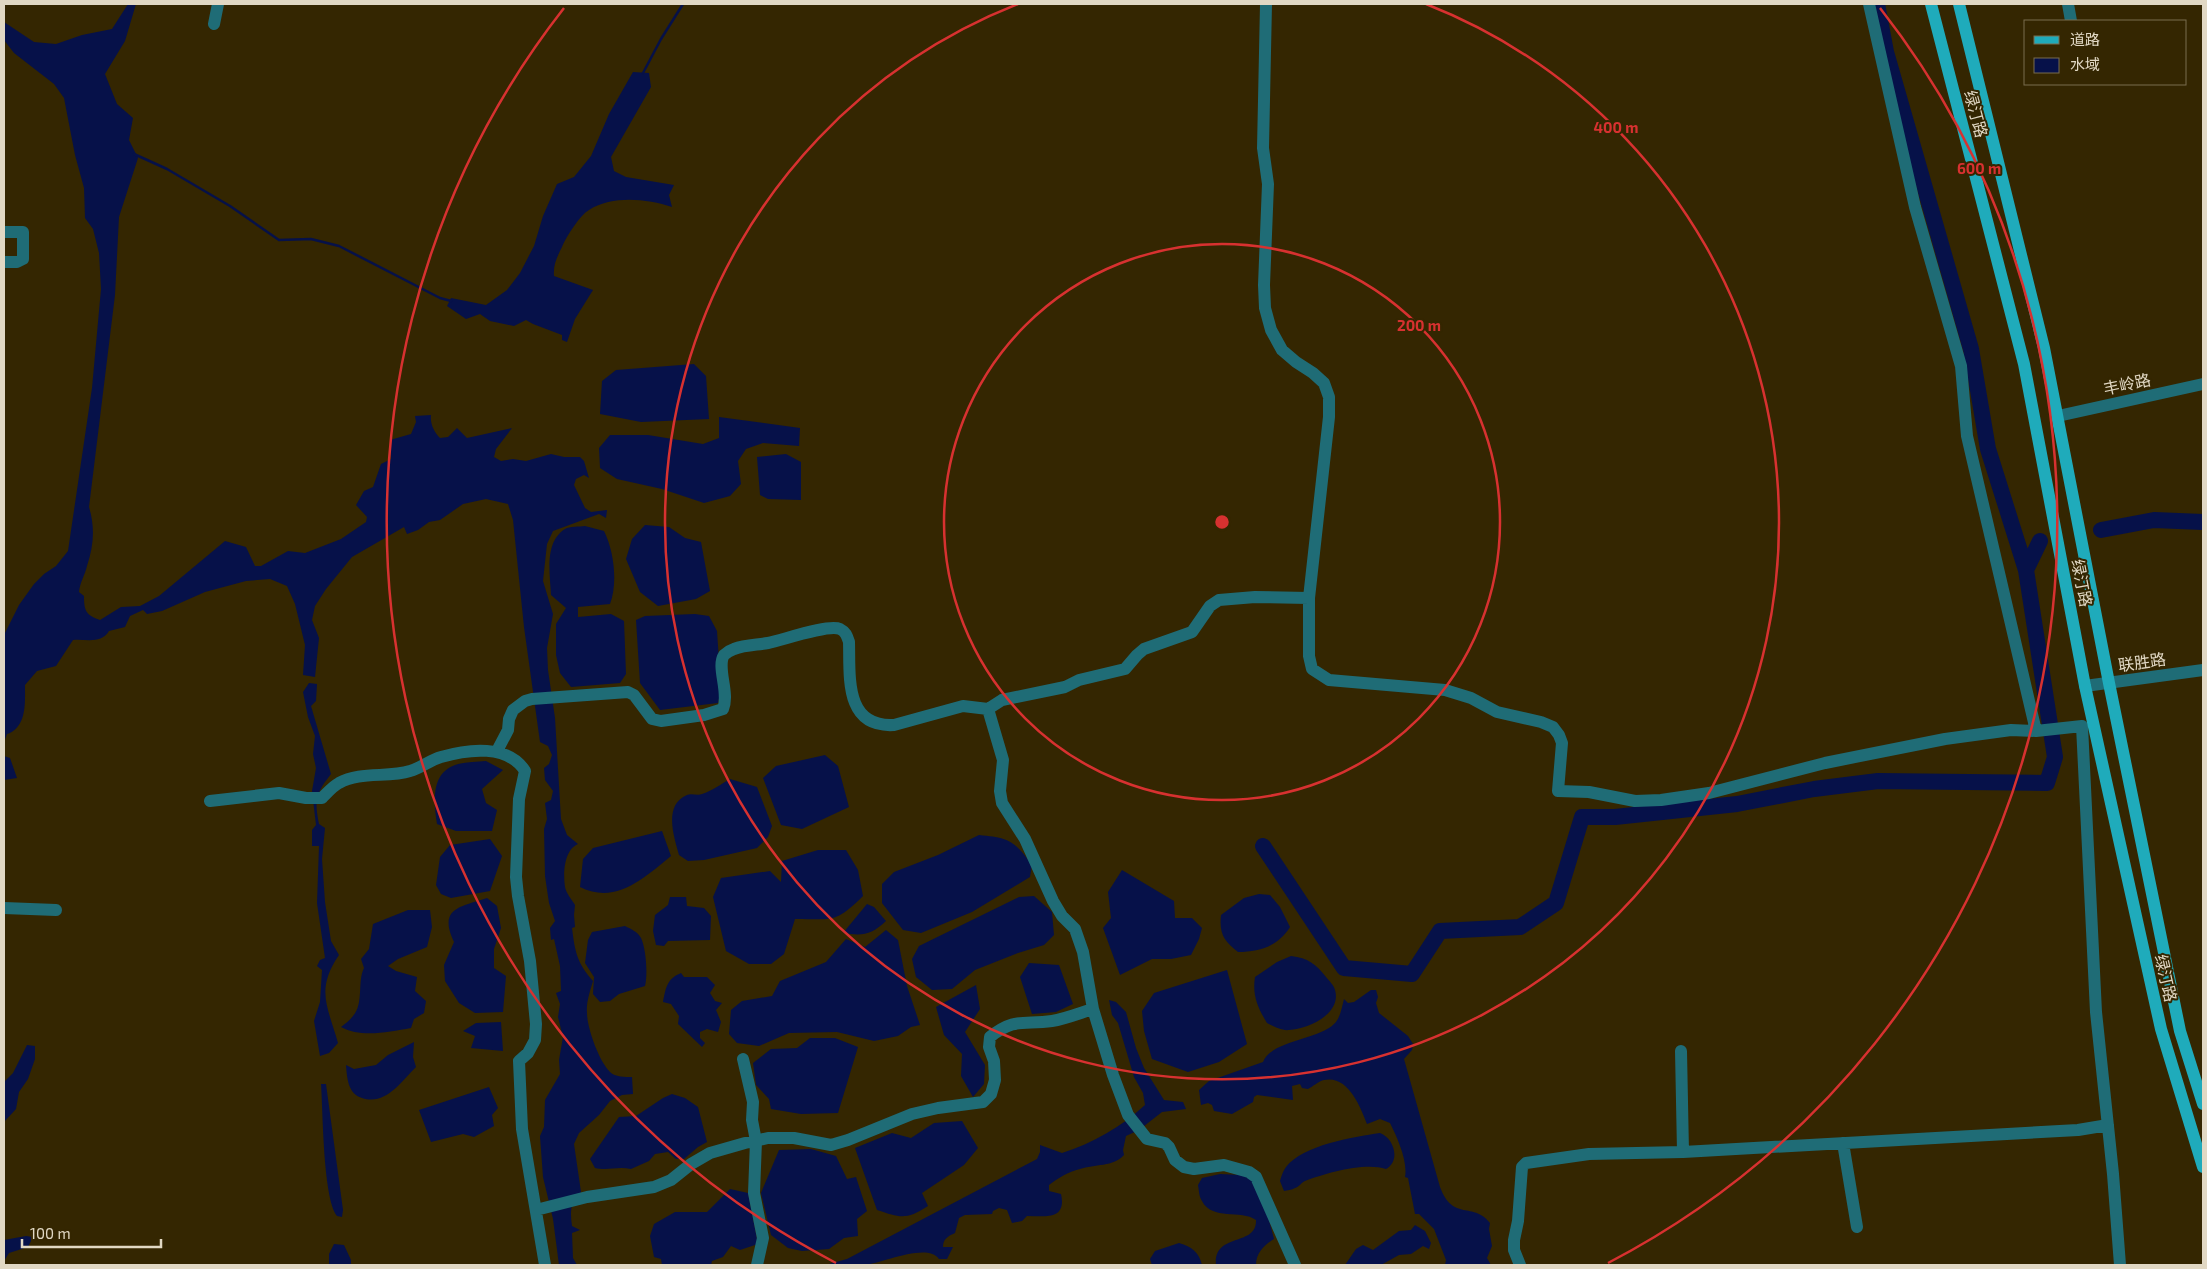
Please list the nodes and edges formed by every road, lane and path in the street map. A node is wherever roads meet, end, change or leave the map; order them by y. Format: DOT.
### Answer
graph roads {
  1 [pos="218,4"];
  2 [pos="1266,4"];
  3 [pos="1868,4"];
  4 [pos="1930,4"];
  5 [pos="1959,4"];
  6 [pos="2068,4"];
  7 [pos="2071,20"];
  8 [pos="214,24"];
  9 [pos="4,232"];
  10 [pos="4,262"];
  11 [pos="2203,384"];
  12 [pos="2058,416"];
  13 [pos="1309,598"];
  14 [pos="2203,670"];
  15 [pos="2109,683"];
  16 [pos="2085,686"];
  17 [pos="988,709"];
  18 [pos="2046,730"];
  19 [pos="497,751"];
  20 [pos="210,800"];
  21 [pos="4,908"];
  22 [pos="56,910"];
  23 [pos="1093,1009"];
  24 [pos="1681,1051"];
  25 [pos="743,1059"];
  26 [pos="2203,1104"];
  27 [pos="2108,1125"];
  28 [pos="756,1141"];
  29 [pos="1843,1143"];
  30 [pos="1683,1152"];
  31 [pos="2203,1167"];
  32 [pos="536,1210"];
  33 [pos="1858,1227"];
  34 [pos="545,1265"];
  35 [pos="757,1265"];
  36 [pos="1295,1265"];
  37 [pos="1520,1265"];
  38 [pos="2120,1265"];
  1 -- 8 [label="street"];
  2 -- 13 [label="street"];
  3 -- 18 [label="street"];
  4 -- 16 [label="main road, 绿汀路"];
  5 -- 12 [label="main road, 绿汀路"];
  6 -- 7 [label="street"];
  9 -- 10 [label="street"];
  11 -- 12 [label="street, 丰岭路"];
  12 -- 15 [label="main road, 绿汀路"];
  13 -- 17 [label="street"];
  13 -- 18 [label="street"];
  14 -- 15 [label="street, 联胜路"];
  15 -- 16 [label="street, 联胜路"];
  15 -- 26 [label="main road, 绿汀路"];
  16 -- 31 [label="main road, 绿汀路"];
  17 -- 19 [label="street"];
  17 -- 23 [label="street"];
  18 -- 27 [label="street"];
  19 -- 20 [label="street"];
  19 -- 32 [label="street"];
  21 -- 22 [label="street"];
  23 -- 28 [label="street"];
  23 -- 36 [label="street"];
  24 -- 30 [label="street"];
  25 -- 28 [label="street"];
  27 -- 29 [label="street"];
  27 -- 38 [label="street"];
  28 -- 32 [label="street"];
  28 -- 35 [label="street"];
  29 -- 30 [label="street"];
  29 -- 33 [label="street"];
  30 -- 37 [label="street"];
  32 -- 34 [label="street"];
}
